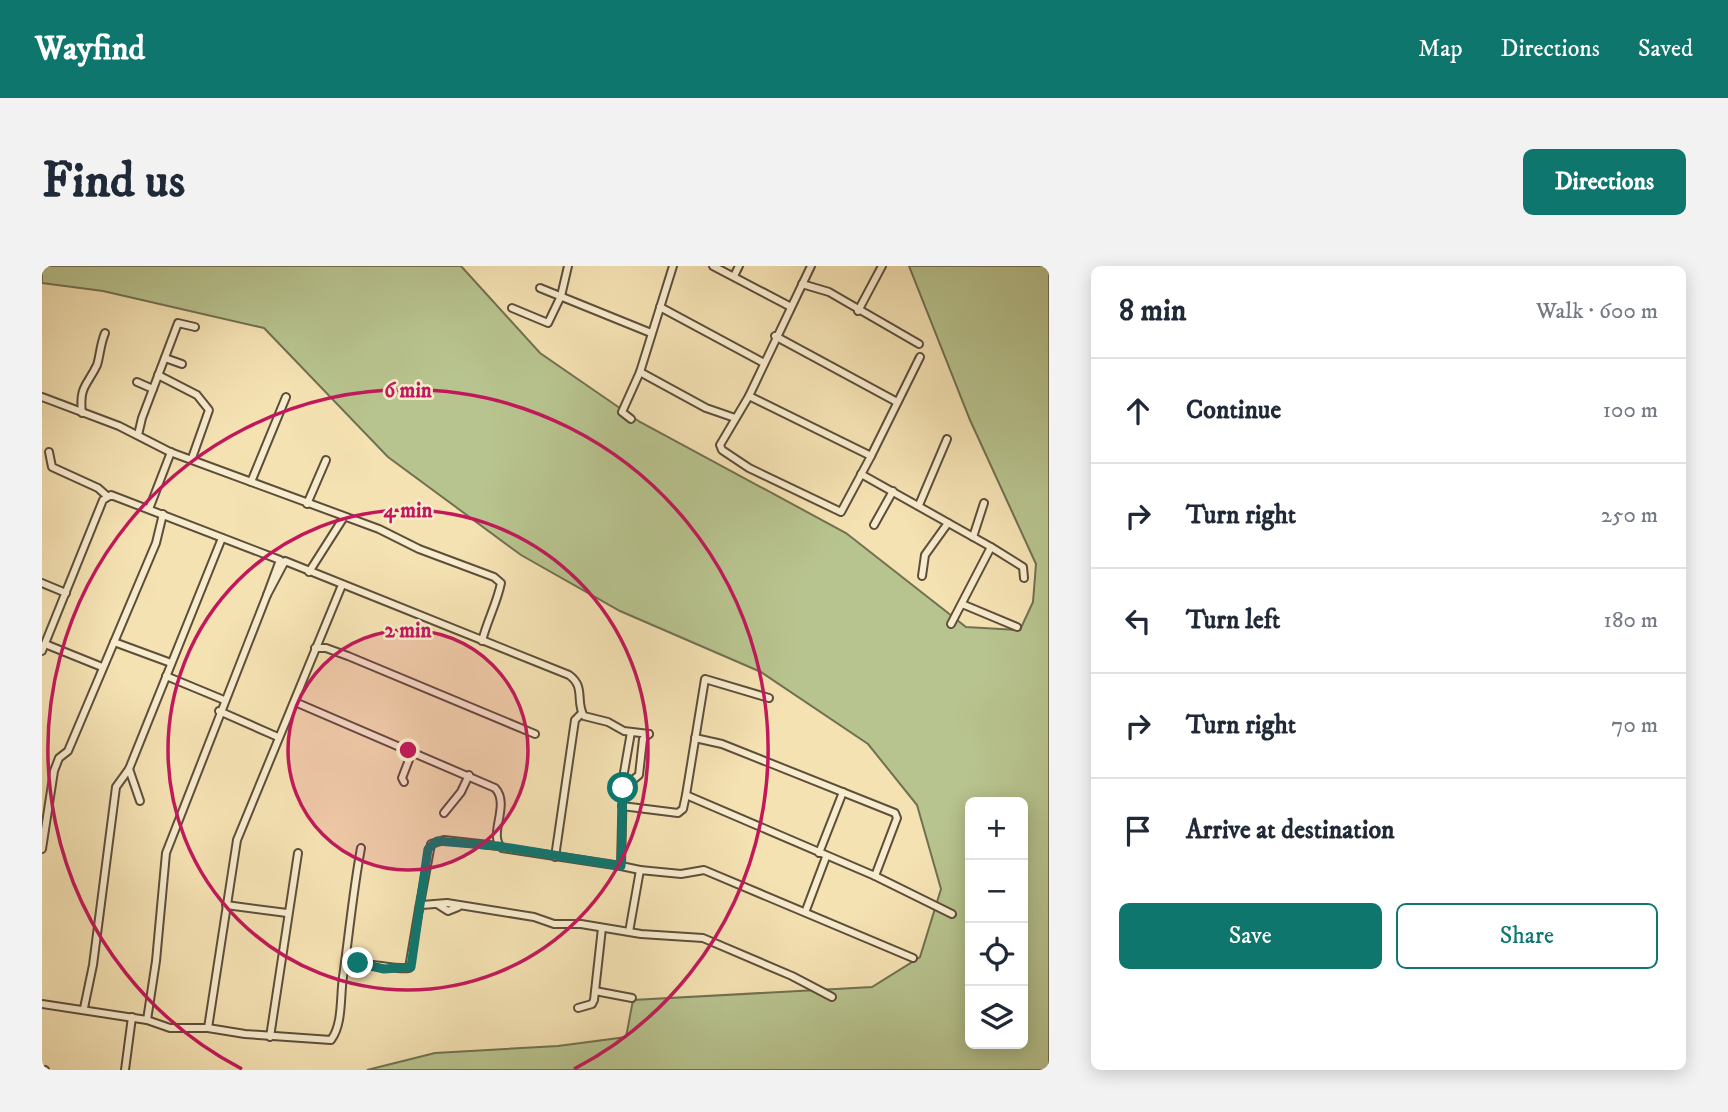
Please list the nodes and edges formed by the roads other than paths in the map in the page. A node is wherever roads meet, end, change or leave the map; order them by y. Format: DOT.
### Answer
graph roads {
  1 [pos="568,266"];
  2 [pos="673,266"];
  3 [pos="713,266"];
  4 [pos="739,266"];
  5 [pos="811,266"];
  6 [pos="882,266"];
  7 [pos="734,276"];
  8 [pos="802,284"];
  9 [pos="540,288"];
  10 [pos="561,296"];
  11 [pos="660,307"];
  12 [pos="790,307"];
  13 [pos="512,309"];
  14 [pos="858,311"];
  15 [pos="195,327"];
  16 [pos="105,332"];
  17 [pos="651,333"];
  18 [pos="775,336"];
  19 [pos="919,344"];
  20 [pos="920,357"];
  21 [pos="165,358"];
  22 [pos="764,363"];
  23 [pos="183,365"];
  24 [pos="640,372"];
  25 [pos="158,375"];
  26 [pos="137,382"];
  27 [pos="153,389"];
  28 [pos="748,396"];
  29 [pos="42,397"];
  30 [pos="286,397"];
  31 [pos="897,402"];
  32 [pos="82,413"];
  33 [pos="736,418"];
  34 [pos="631,419"];
  35 [pos="138,435"];
  36 [pos="947,439"];
  37 [pos="49,452"];
  38 [pos="171,452"];
  39 [pos="871,456"];
  40 [pos="192,458"];
  41 [pos="326,460"];
  42 [pos="862,474"];
  43 [pos="251,482"];
  44 [pos="893,491"];
  45 [pos="107,496"];
  46 [pos="984,503"];
  47 [pos="307,504"];
  48 [pos="919,505"];
  49 [pos="149,509"];
  50 [pos="163,514"];
  51 [pos="344,517"];
  52 [pos="948,523"];
  53 [pos="874,525"];
  54 [pos="973,537"];
  55 [pos="222,538"];
  56 [pos="991,547"];
  57 [pos="309,572"];
  58 [pos="922,576"];
  59 [pos="1024,578"];
  60 [pos="42,583"];
  61 [pos="342,585"];
  62 [pos="66,593"];
  63 [pos="267,595"];
  64 [pos="962,604"];
  65 [pos="951,624"];
  66 [pos="1017,627"];
  67 [pos="482,641"];
  68 [pos="114,642"];
  69 [pos="43,647"];
  70 [pos="315,648"];
  71 [pos="171,663"];
  72 [pos="102,667"];
  73 [pos="166,676"];
  74 [pos="769,698"];
  75 [pos="224,700"];
  76 [pos="295,702"];
  77 [pos="219,711"];
  78 [pos="581,714"];
  79 [pos="630,732"];
  80 [pos="535,734"];
  81 [pos="278,737"];
  82 [pos="695,738"];
  83 [pos="412,752"];
  84 [pos="129,769"];
  85 [pos="469,775"];
  86 [pos="404,782"];
  87 [pos="623,788"];
  88 [pos="844,792"];
  89 [pos="686,796"];
  90 [pos="140,801"];
  91 [pos="622,806"];
  92 [pos="444,813"];
  93 [pos="498,846"];
  94 [pos="361,848"];
  95 [pos="42,849"];
  96 [pos="298,852"];
  97 [pos="823,855"];
  98 [pos="555,857"];
  99 [pos="621,866"];
  100 [pos="640,870"];
  101 [pos="875,876"];
  102 [pos="226,905"];
  103 [pos="419,909"];
  104 [pos="806,910"];
  105 [pos="287,912"];
  106 [pos="952,914"];
  107 [pos="602,928"];
  108 [pos="629,932"];
  109 [pos="912,958"];
  110 [pos="346,966"];
  111 [pos="595,991"];
  112 [pos="832,997"];
  113 [pos="632,998"];
  114 [pos="42,1004"];
  115 [pos="84,1008"];
  116 [pos="578,1008"];
  117 [pos="132,1017"];
  118 [pos="146,1020"];
  119 [pos="208,1028"];
  120 [pos="270,1037"];
  121 [pos="125,1070"];
  1 -- 10 [label="street"];
  2 -- 11 [label="street"];
  3 -- 7 [label="street"];
  4 -- 7 [label="street"];
  5 -- 8 [label="street"];
  6 -- 14 [label="street"];
  7 -- 12 [label="street"];
  8 -- 12 [label="street"];
  8 -- 14 [label="street"];
  9 -- 10 [label="street"];
  10 -- 13 [label="street"];
  10 -- 17 [label="street"];
  11 -- 17 [label="street"];
  11 -- 22 [label="street"];
  12 -- 18 [label="street"];
  14 -- 19 [label="street"];
  15 -- 21 [label="street"];
  16 -- 32 [label="street"];
  17 -- 24 [label="street"];
  18 -- 22 [label="street"];
  18 -- 31 [label="street"];
  20 -- 31 [label="street"];
  21 -- 23 [label="street"];
  21 -- 25 [label="street"];
  22 -- 28 [label="street"];
  24 -- 33 [label="street"];
  24 -- 34 [label="street"];
  25 -- 27 [label="street"];
  25 -- 40 [label="street"];
  26 -- 27 [label="street"];
  27 -- 35 [label="street"];
  28 -- 33 [label="street"];
  28 -- 39 [label="street"];
  29 -- 32 [label="street"];
  30 -- 43 [label="street"];
  31 -- 39 [label="street"];
  32 -- 35 [label="street"];
  33 -- 42 [label="street"];
  35 -- 38 [label="street"];
  36 -- 48 [label="street"];
  37 -- 45 [label="street"];
  38 -- 40 [label="street"];
  38 -- 49 [label="street"];
  39 -- 42 [label="street"];
  40 -- 43 [label="street"];
  41 -- 47 [label="street"];
  42 -- 44 [label="street"];
  43 -- 47 [label="street"];
  44 -- 48 [label="street"];
  44 -- 53 [label="street"];
  45 -- 49 [label="street"];
  45 -- 62 [label="street"];
  46 -- 54 [label="street"];
  47 -- 51 [label="street"];
  48 -- 52 [label="street"];
  49 -- 50 [label="street"];
  50 -- 55 [label="street"];
  50 -- 68 [label="street"];
  51 -- 57 [label="street"];
  51 -- 67 [label="street"];
  52 -- 54 [label="street"];
  52 -- 58 [label="street"];
  54 -- 56 [label="street"];
  55 -- 63 [label="street"];
  55 -- 71 [label="street"];
  56 -- 59 [label="street"];
  56 -- 64 [label="street"];
  57 -- 61 [label="street"];
  57 -- 63 [label="street"];
  60 -- 62 [label="street"];
  61 -- 67 [label="street"];
  61 -- 70 [label="street"];
  62 -- 69 [label="street"];
  63 -- 75 [label="street"];
  64 -- 65 [label="street"];
  64 -- 66 [label="street"];
  67 -- 78 [label="street"];
  68 -- 71 [label="street"];
  68 -- 72 [label="street"];
  69 -- 72 [label="street"];
  70 -- 76 [label="street"];
  70 -- 80 [label="street"];
  71 -- 73 [label="street"];
  72 -- 95 [label="street"];
  73 -- 75 [label="street"];
  73 -- 84 [label="street"];
  74 -- 82 [label="street"];
  75 -- 77 [label="street"];
  76 -- 81 [label="street"];
  76 -- 83 [label="street"];
  77 -- 81 [label="street"];
  77 -- 118 [label="street"];
  78 -- 79 [label="street"];
  78 -- 98 [label="street"];
  79 -- 87 [label="street"];
  79 -- 87 [label="street"];
  81 -- 102 [label="street"];
  82 -- 88 [label="street"];
  82 -- 89 [label="street"];
  83 -- 85 [label="street"];
  83 -- 86 [label="street"];
  84 -- 90 [label="street"];
  84 -- 115 [label="street"];
  85 -- 92 [label="street"];
  85 -- 93 [label="street"];
  87 -- 91 [label="street"];
  88 -- 97 [label="street"];
  88 -- 101 [label="street"];
  89 -- 91 [label="street"];
  89 -- 97 [label="street"];
  91 -- 99 [label="street"];
  93 -- 98 [label="street"];
  93 -- 103 [label="street"];
  94 -- 110 [label="street"];
  96 -- 105 [label="street"];
  97 -- 101 [label="street"];
  97 -- 104 [label="street"];
  98 -- 99 [label="street"];
  99 -- 100 [label="street"];
  100 -- 104 [label="street"];
  100 -- 108 [label="street"];
  101 -- 106 [label="street"];
  102 -- 105 [label="street"];
  102 -- 119 [label="street"];
  103 -- 107 [label="street"];
  103 -- 110 [label="street"];
  104 -- 109 [label="street"];
  105 -- 120 [label="street"];
  107 -- 108 [label="street"];
  107 -- 111 [label="street"];
  108 -- 112 [label="street"];
  110 -- 120 [label="street"];
  111 -- 113 [label="street"];
  111 -- 116 [label="street"];
  114 -- 115 [label="street"];
  115 -- 117 [label="street"];
  117 -- 118 [label="street"];
  117 -- 121 [label="street"];
  118 -- 119 [label="street"];
  119 -- 120 [label="street"];
}
